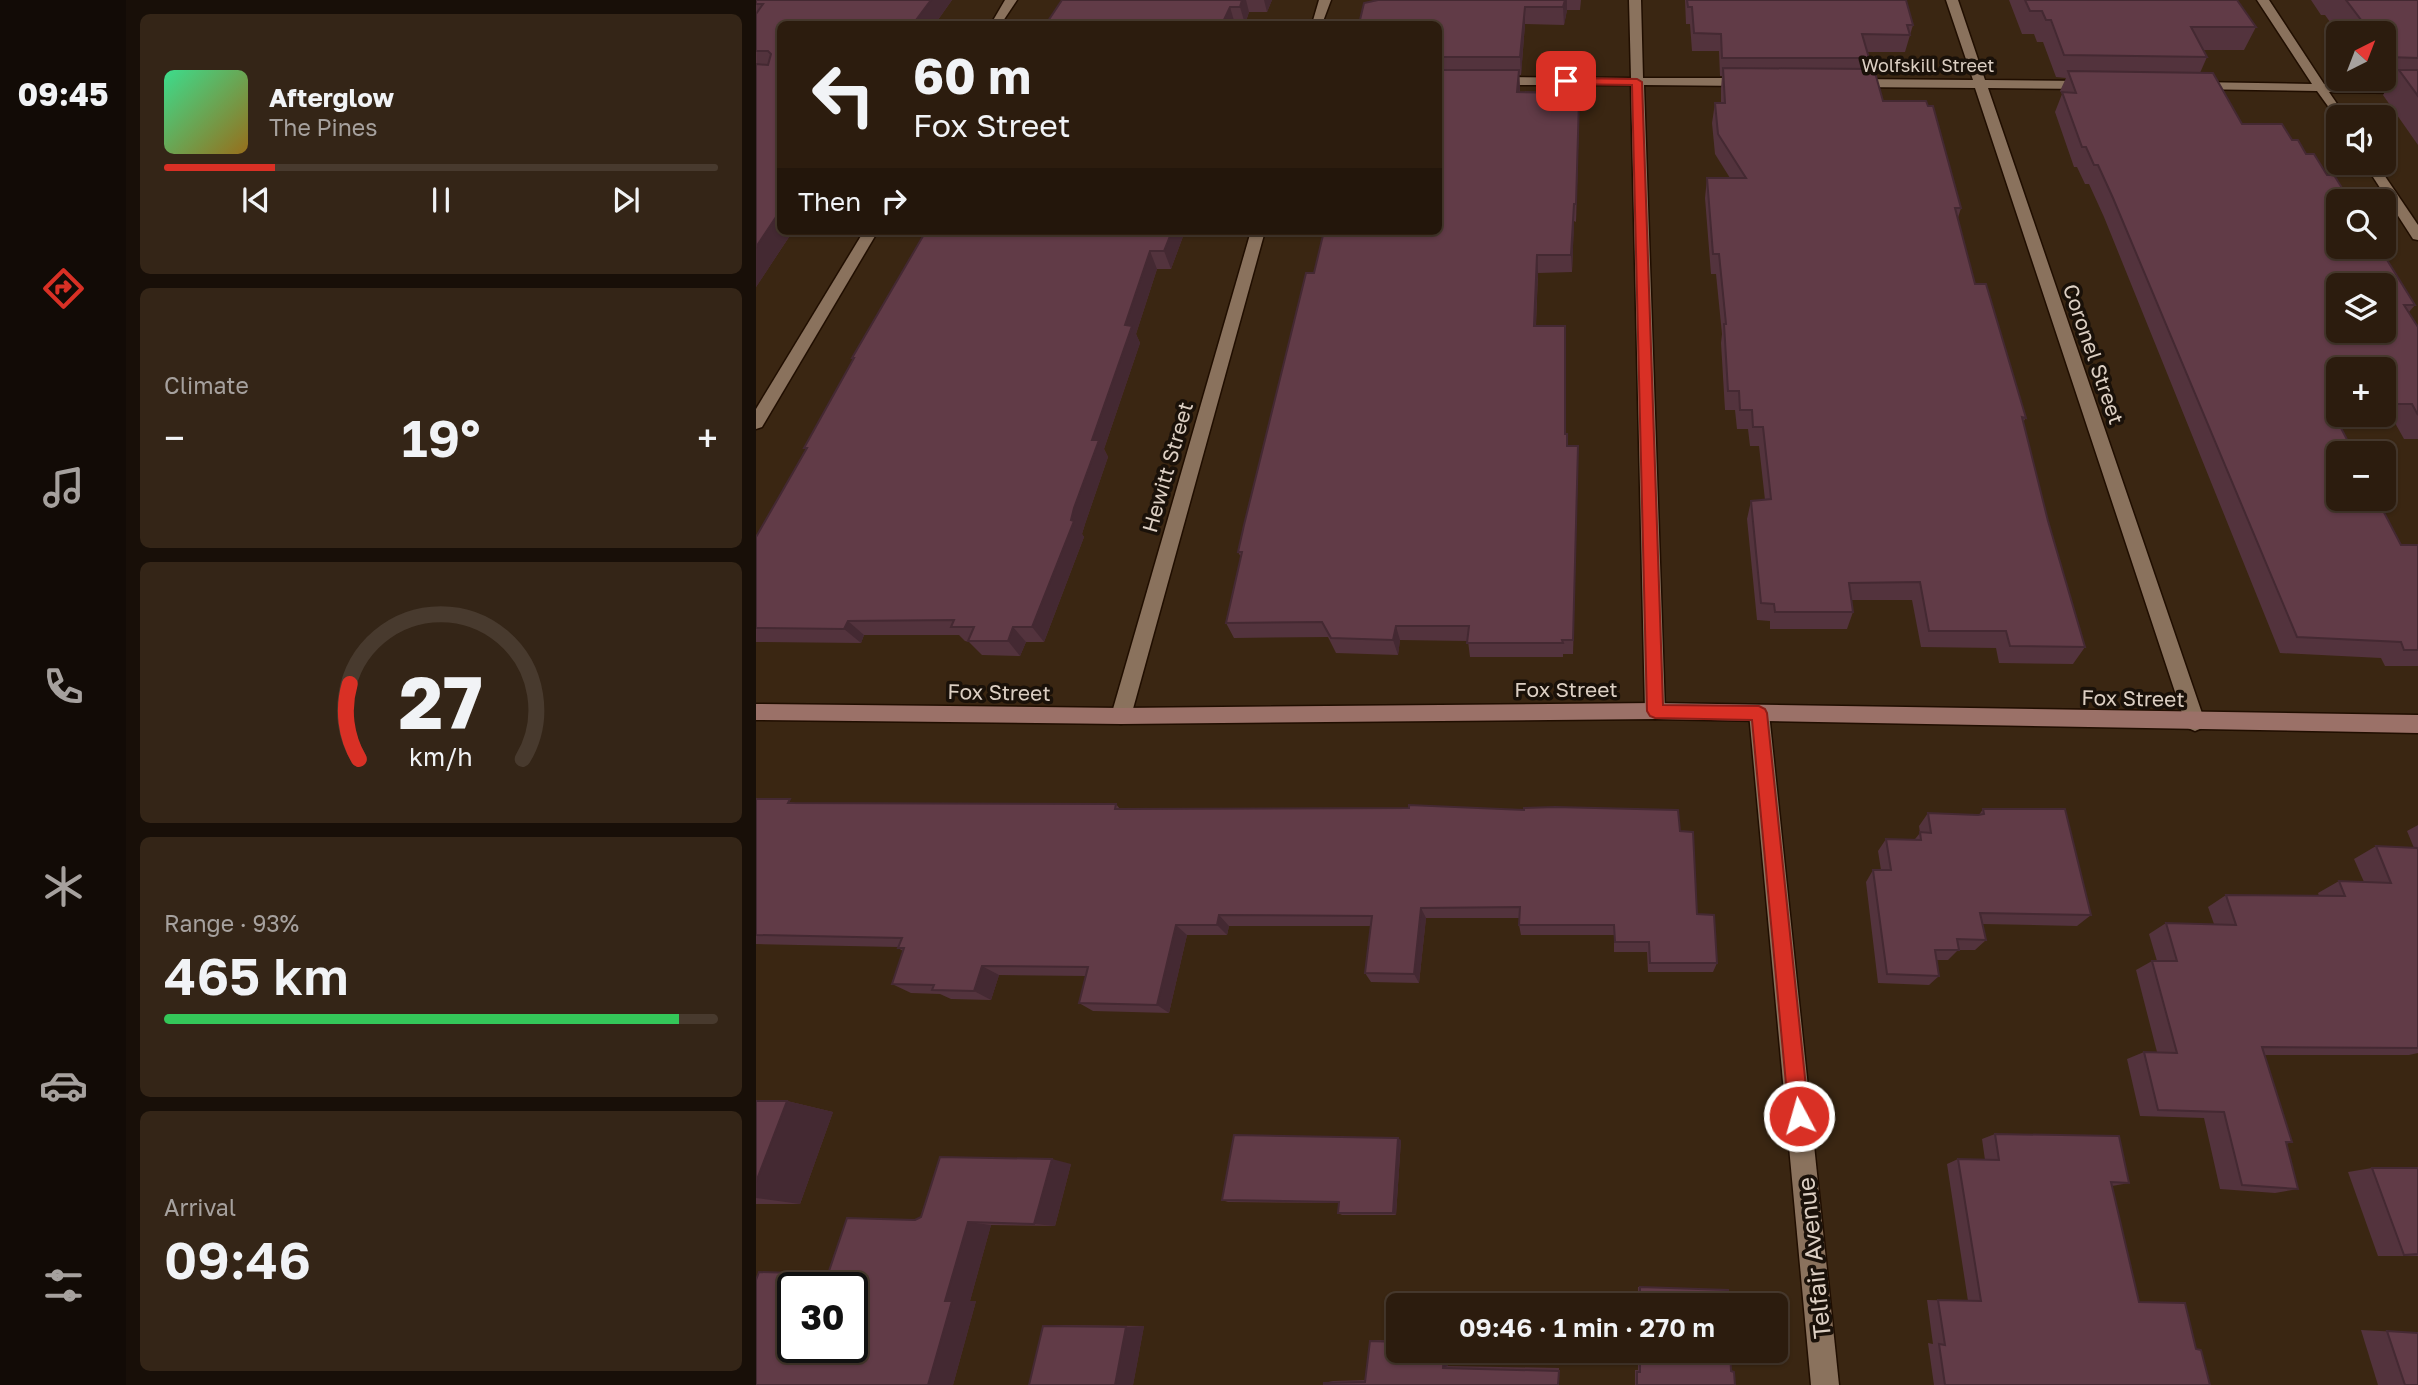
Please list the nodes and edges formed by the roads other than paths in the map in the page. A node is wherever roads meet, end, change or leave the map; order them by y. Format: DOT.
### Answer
graph roads {
  1 [pos="1011,0"];
  2 [pos="1325,0"];
  3 [pos="1635,0"];
  4 [pos="1952,0"];
  5 [pos="2263,0"];
  6 [pos="998,21"];
  7 [pos="1318,21"];
  8 [pos="1480,81"];
  9 [pos="1637,82"];
  10 [pos="1764,82"];
  11 [pos="1833,82"];
  12 [pos="1980,83"];
  13 [pos="2108,85"];
  14 [pos="2176,86"];
  15 [pos="2321,88"];
  16 [pos="2418,89"];
  17 [pos="2332,105"];
  18 [pos="2378,175"];
  19 [pos="869,235"];
  20 [pos="1257,235"];
  21 [pos="2418,236"];
  22 [pos="756,423"];
  23 [pos="1655,711"];
  24 [pos="756,712"];
  25 [pos="1759,713"];
  26 [pos="1121,716"];
  27 [pos="2195,722"];
  28 [pos="2418,724"];
  29 [pos="1825,1385"];
  1 -- 6 [label="street"];
  2 -- 7 [label="street"];
  3 -- 9 [label="street"];
  4 -- 12 [label="street, Coronel Street"];
  5 -- 15 [label="street"];
  8 -- 9 [label="street"];
  9 -- 10 [label="street"];
  9 -- 23 [label="street"];
  11 -- 12 [label="street, Wolfskill Street"];
  12 -- 13 [label="street, Wolfskill Street"];
  12 -- 27 [label="street, Coronel Street"];
  14 -- 15 [label="street"];
  15 -- 16 [label="street"];
  15 -- 17 [label="street"];
  18 -- 21 [label="street"];
  19 -- 22 [label="street"];
  20 -- 26 [label="street, Hewitt Street"];
  23 -- 25 [label="main road, Fox Street"];
  23 -- 26 [label="main road, Fox Street"];
  24 -- 26 [label="main road, Fox Street"];
  25 -- 27 [label="main road, Fox Street"];
  25 -- 29 [label="street, Telfair Avenue"];
  27 -- 28 [label="main road, Fox Street"];
}
